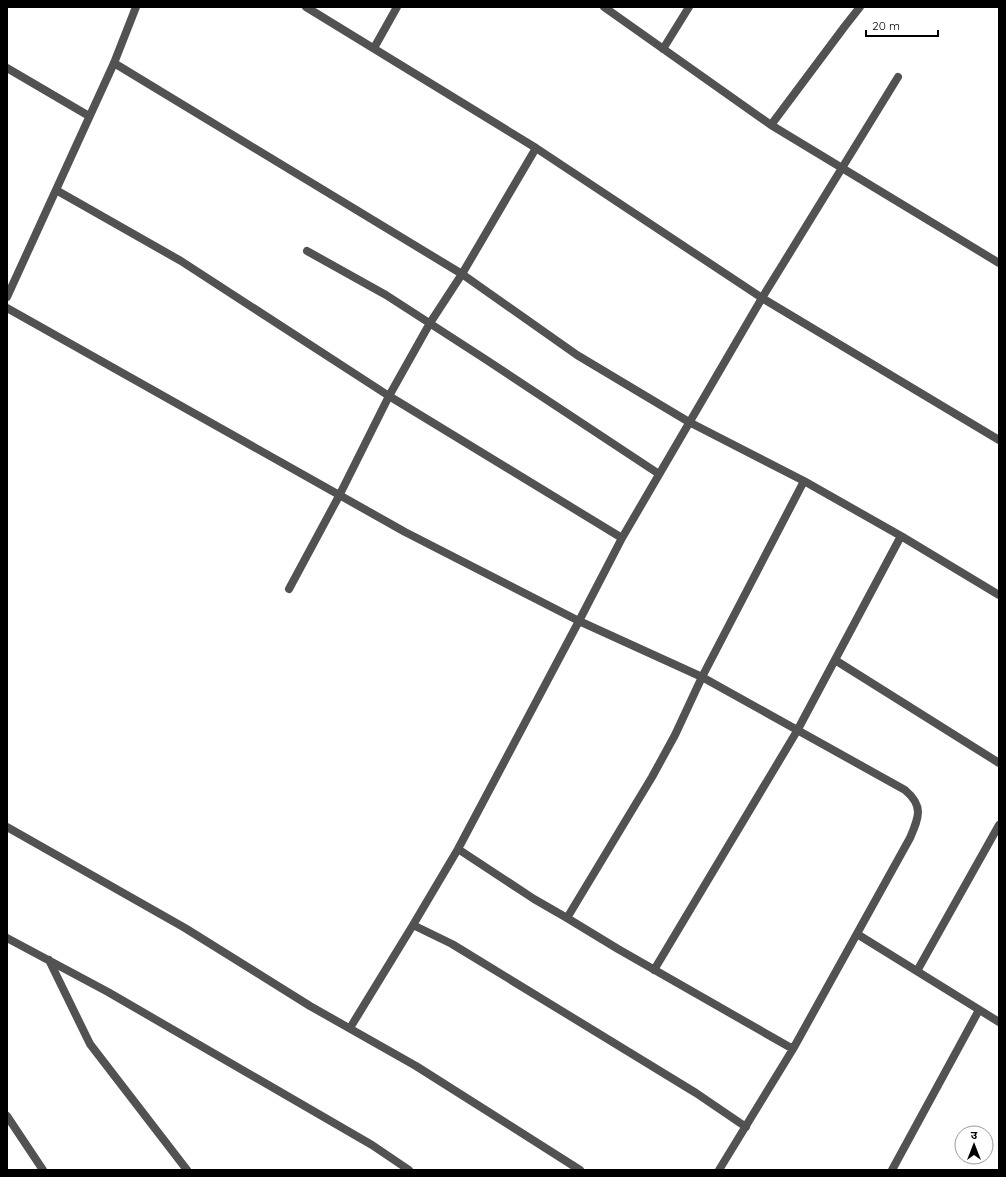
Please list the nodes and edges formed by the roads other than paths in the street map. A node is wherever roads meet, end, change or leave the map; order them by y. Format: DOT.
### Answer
graph roads {
  1 [pos="136,7"];
  2 [pos="306,7"];
  3 [pos="397,7"];
  4 [pos="604,7"];
  5 [pos="689,7"];
  6 [pos="860,7"];
  7 [pos="374,48"];
  8 [pos="663,49"];
  9 [pos="114,63"];
  10 [pos="7,68"];
  11 [pos="898,77"];
  12 [pos="89,116"];
  13 [pos="771,125"];
  14 [pos="536,148"];
  15 [pos="841,168"];
  16 [pos="56,190"];
  17 [pos="307,250"];
  18 [pos="999,262"];
  19 [pos="462,274"];
  20 [pos="7,297"];
  21 [pos="762,298"];
  22 [pos="7,308"];
  23 [pos="430,323"];
  24 [pos="389,396"];
  25 [pos="689,422"];
  26 [pos="999,440"];
  27 [pos="659,474"];
  28 [pos="804,481"];
  29 [pos="339,496"];
  30 [pos="901,536"];
  31 [pos="622,538"];
  32 [pos="289,589"];
  33 [pos="999,595"];
  34 [pos="579,621"];
  35 [pos="835,660"];
  36 [pos="702,677"];
  37 [pos="797,731"];
  38 [pos="999,763"];
  39 [pos="999,825"];
  40 [pos="7,827"];
  41 [pos="458,849"];
  42 [pos="567,918"];
  43 [pos="413,925"];
  44 [pos="857,934"];
  45 [pos="7,938"];
  46 [pos="49,960"];
  47 [pos="654,970"];
  48 [pos="917,971"];
  49 [pos="979,1010"];
  50 [pos="999,1022"];
  51 [pos="350,1028"];
  52 [pos="793,1049"];
  53 [pos="7,1116"];
  54 [pos="746,1126"];
  55 [pos="43,1170"];
  56 [pos="187,1170"];
  57 [pos="409,1170"];
  58 [pos="580,1170"];
  59 [pos="719,1170"];
  60 [pos="892,1170"];
  1 -- 9 [label="street"];
  2 -- 7 [label="street"];
  3 -- 7 [label="street"];
  4 -- 8 [label="street"];
  5 -- 8 [label="street"];
  6 -- 13 [label="street"];
  7 -- 14 [label="street"];
  8 -- 13 [label="street"];
  9 -- 12 [label="street"];
  9 -- 19 [label="street"];
  10 -- 12 [label="street"];
  11 -- 15 [label="street"];
  12 -- 16 [label="street"];
  13 -- 15 [label="street"];
  14 -- 19 [label="street"];
  14 -- 21 [label="street"];
  15 -- 18 [label="street"];
  15 -- 21 [label="street"];
  16 -- 20 [label="street"];
  16 -- 24 [label="street"];
  17 -- 23 [label="street"];
  19 -- 23 [label="street"];
  19 -- 25 [label="street"];
  21 -- 25 [label="street"];
  21 -- 26 [label="street"];
  22 -- 29 [label="street"];
  23 -- 24 [label="street"];
  23 -- 27 [label="street"];
  24 -- 29 [label="street"];
  24 -- 31 [label="street"];
  25 -- 27 [label="street"];
  25 -- 28 [label="street"];
  27 -- 31 [label="street"];
  28 -- 30 [label="street"];
  28 -- 36 [label="street"];
  29 -- 32 [label="street"];
  29 -- 34 [label="street"];
  30 -- 33 [label="street"];
  30 -- 35 [label="street"];
  31 -- 34 [label="street"];
  34 -- 36 [label="street"];
  34 -- 41 [label="street"];
  35 -- 37 [label="street"];
  35 -- 38 [label="street"];
  36 -- 37 [label="street"];
  36 -- 42 [label="street"];
  37 -- 44 [label="street"];
  37 -- 47 [label="street"];
  39 -- 48 [label="street"];
  40 -- 51 [label="street"];
  41 -- 42 [label="street"];
  41 -- 43 [label="street"];
  42 -- 47 [label="street"];
  43 -- 51 [label="street"];
  43 -- 54 [label="street"];
  44 -- 48 [label="street"];
  44 -- 52 [label="street"];
  45 -- 46 [label="street"];
  46 -- 56 [label="street"];
  46 -- 57 [label="street"];
  47 -- 52 [label="street"];
  48 -- 49 [label="street"];
  49 -- 50 [label="street"];
  49 -- 60 [label="street"];
  51 -- 58 [label="street"];
  52 -- 54 [label="street"];
  53 -- 55 [label="street"];
  54 -- 59 [label="street"];
}
